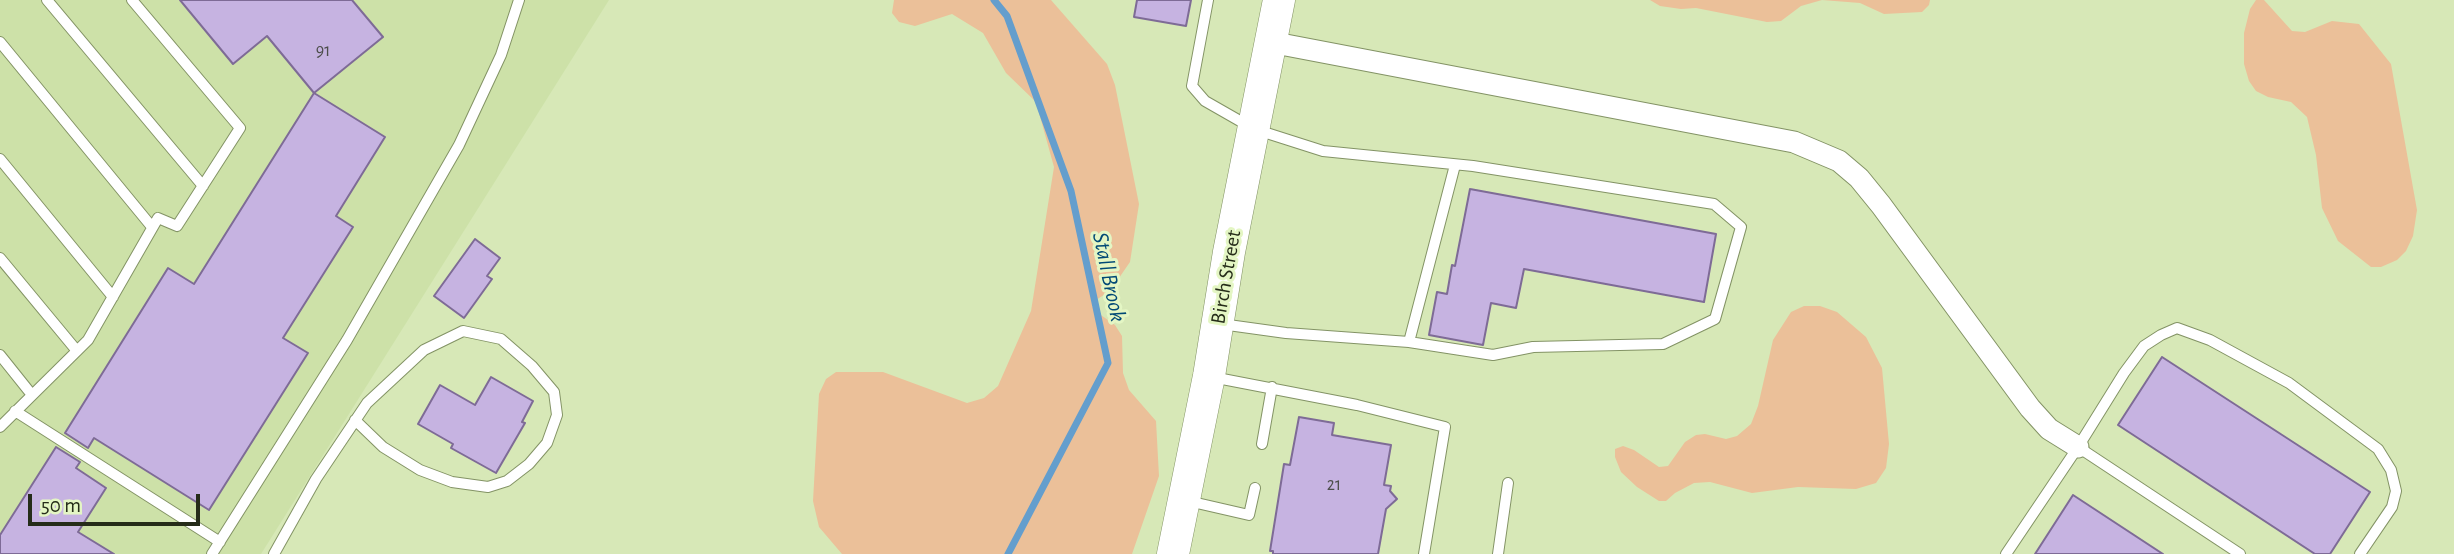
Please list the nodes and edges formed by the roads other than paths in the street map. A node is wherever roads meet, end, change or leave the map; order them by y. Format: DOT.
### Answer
graph roads {
  1 [pos="47,0"];
  2 [pos="132,0"];
  3 [pos="519,0"];
  4 [pos="1208,0"];
  5 [pos="1279,0"];
  6 [pos="0,41"];
  7 [pos="1270,42"];
  8 [pos="1254,129"];
  9 [pos="0,159"];
  10 [pos="1455,165"];
  11 [pos="202,186"];
  12 [pos="152,228"];
  13 [pos="0,258"];
  14 [pos="113,296"];
  15 [pos="1218,323"];
  16 [pos="1409,342"];
  17 [pos="76,351"];
  18 [pos="0,355"];
  19 [pos="1209,376"];
  20 [pos="1272,387"];
  21 [pos="32,395"];
  22 [pos="15,411"];
  23 [pos="355,420"];
  24 [pos="0,426"];
  25 [pos="1262,444"];
  26 [pos="2078,447"];
  27 [pos="1508,483"];
  28 [pos="1255,488"];
  29 [pos="1185,500"];
  30 [pos="220,542"];
  31 [pos="212,554"];
  32 [pos="274,554"];
  33 [pos="1173,554"];
  34 [pos="1424,554"];
  35 [pos="1498,554"];
  36 [pos="2007,554"];
  37 [pos="2241,554"];
  38 [pos="2360,554"];
  1 -- 11 [label="lane"];
  2 -- 11 [label="lane"];
  3 -- 30 [label="lane"];
  4 -- 8 [label="lane"];
  5 -- 7 [label="street, Birch Street"];
  6 -- 12 [label="lane"];
  7 -- 8 [label="street, Birch Street"];
  7 -- 26 [label="street"];
  8 -- 10 [label="lane"];
  8 -- 15 [label="street, Birch Street"];
  9 -- 14 [label="lane"];
  10 -- 16 [label="lane"];
  10 -- 16 [label="lane"];
  11 -- 12 [label="lane"];
  12 -- 14 [label="lane"];
  13 -- 17 [label="lane"];
  14 -- 17 [label="lane"];
  15 -- 16 [label="lane"];
  15 -- 19 [label="street, Birch Street"];
  17 -- 21 [label="lane"];
  18 -- 21 [label="lane"];
  19 -- 20 [label="lane"];
  19 -- 29 [label="street, Birch Street"];
  20 -- 25 [label="lane"];
  20 -- 34 [label="lane"];
  21 -- 22 [label="lane"];
  22 -- 24 [label="lane"];
  22 -- 30 [label="lane"];
  23 -- 23 [label="lane"];
  23 -- 32 [label="lane"];
  26 -- 36 [label="lane"];
  26 -- 37 [label="lane"];
  26 -- 38 [label="lane"];
  27 -- 35 [label="lane"];
  28 -- 29 [label="lane"];
  29 -- 33 [label="street, Birch Street"];
  30 -- 31 [label="lane"];
}
